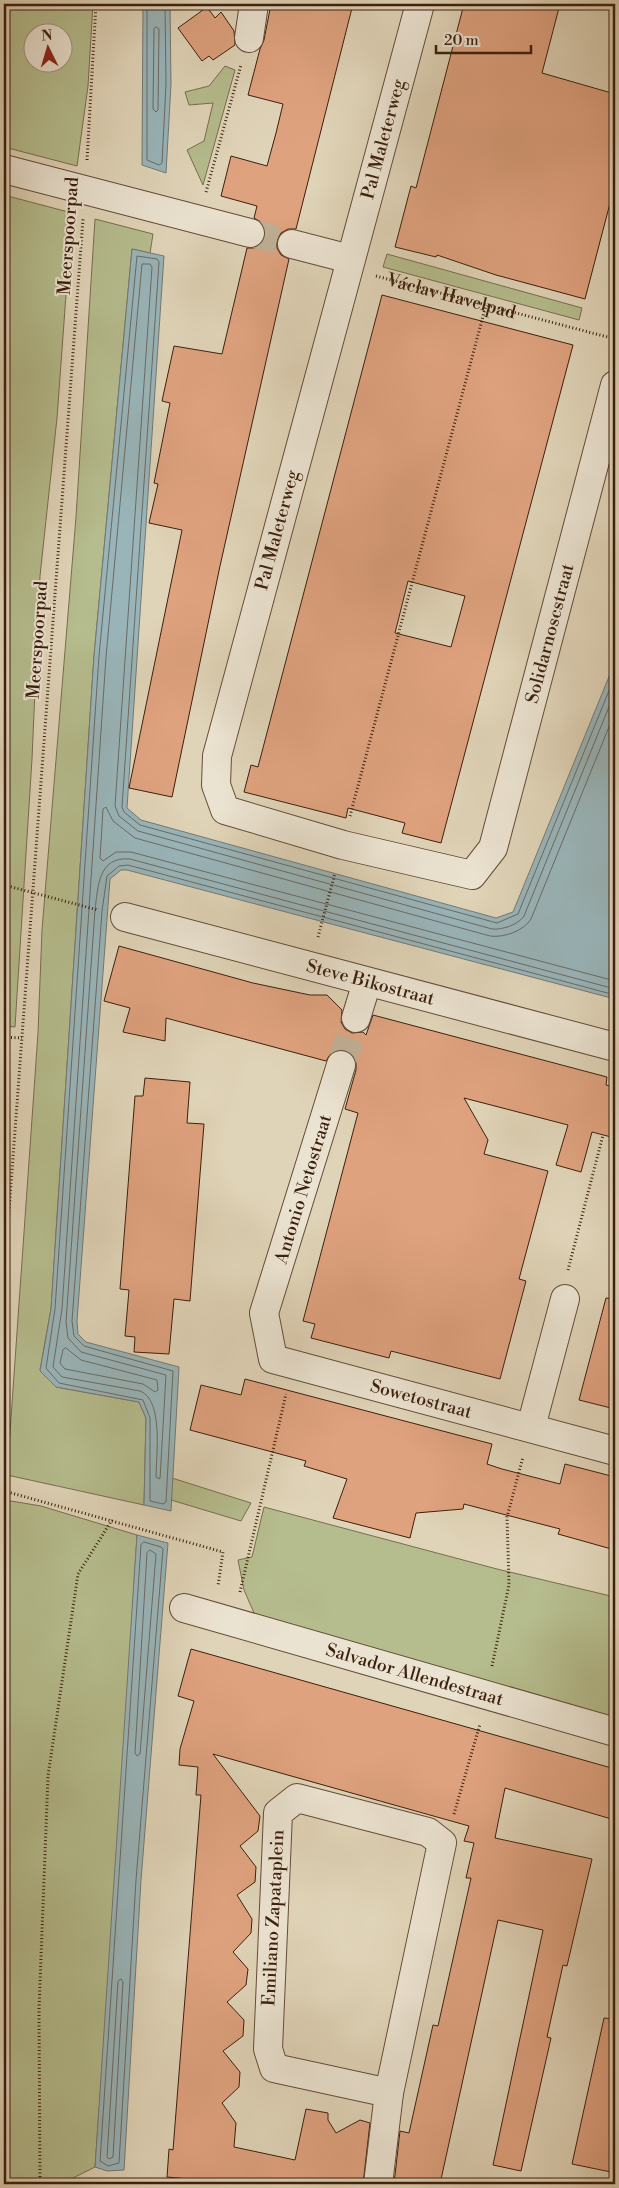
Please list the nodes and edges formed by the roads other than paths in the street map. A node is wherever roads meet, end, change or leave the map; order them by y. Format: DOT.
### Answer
graph roads {
  1 [pos="254,4"];
  2 [pos="420,4"];
  3 [pos="249,38"];
  4 [pos="4,169"];
  5 [pos="250,234"];
  6 [pos="292,244"];
  7 [pos="350,259"];
  8 [pos="615,384"];
  9 [pos="472,875"];
  10 [pos="125,917"];
  11 [pos="367,982"];
  12 [pos="356,1018"];
  13 [pos="615,1046"];
  14 [pos="341,1065"];
  15 [pos="565,1299"];
  16 [pos="264,1313"];
  17 [pos="530,1427"];
  18 [pos="615,1451"];
  19 [pos="184,1608"];
  20 [pos="615,1732"];
  21 [pos="389,2092"];
  22 [pos="378,2184"];
  1 -- 3 [label="street"];
  2 -- 7 [label="street, Pal Maleterweg"];
  4 -- 5 [label="street"];
  6 -- 7 [label="street"];
  7 -- 9 [label="street, Pal Maleterweg"];
  8 -- 9 [label="street, Solidarnoscstraat"];
  10 -- 11 [label="street, Steve Bikostraat"];
  11 -- 12 [label="street"];
  11 -- 13 [label="street, Steve Bikostraat"];
  14 -- 16 [label="street, Antonio Netostraat"];
  15 -- 17 [label="street"];
  16 -- 17 [label="street, Sowetostraat"];
  17 -- 18 [label="street, Sowetostraat"];
  19 -- 20 [label="street, Salvador Allendestraat"];
  21 -- 21 [label="street, Emiliano Zapataplein"];
  21 -- 22 [label="street"];
}
